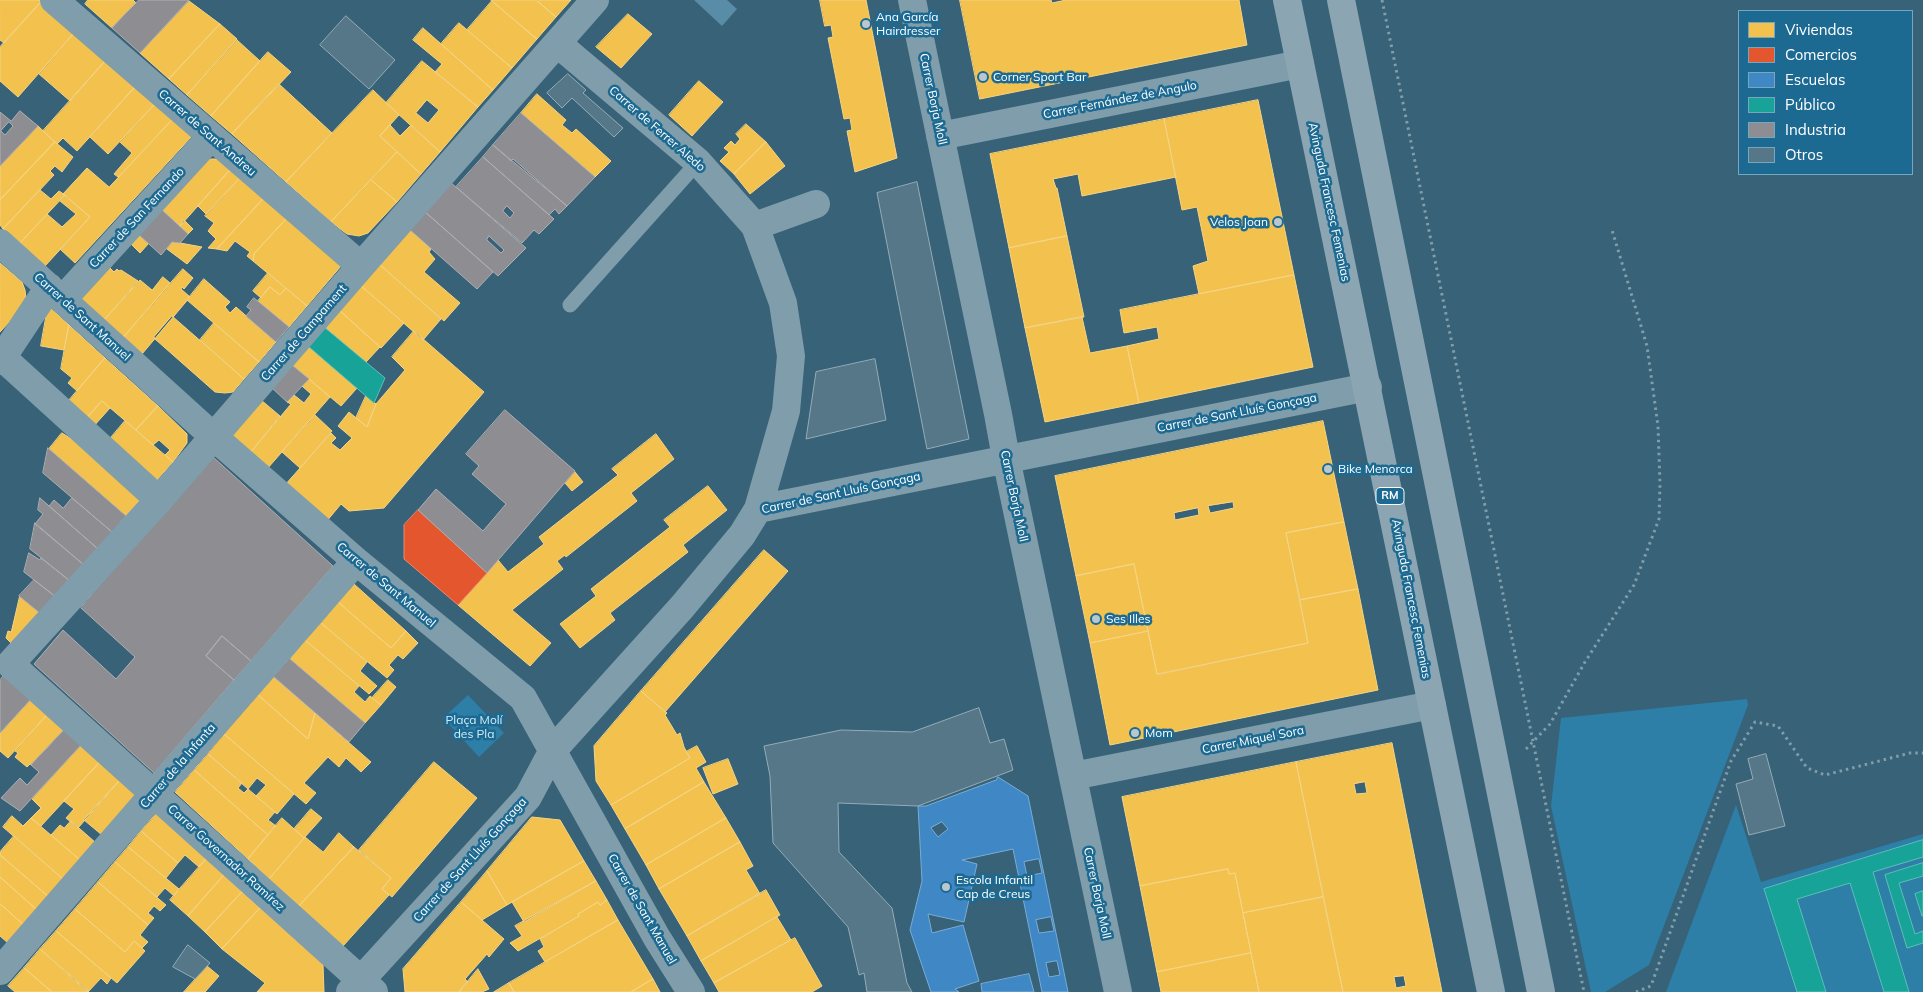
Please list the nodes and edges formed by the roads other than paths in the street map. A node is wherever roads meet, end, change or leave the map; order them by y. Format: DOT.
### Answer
graph roads {
  1 [pos="54,0"];
  2 [pos="595,0"];
  3 [pos="912,0"];
  4 [pos="1287,0"];
  5 [pos="1341,0"];
  6 [pos="558,44"];
  7 [pos="1300,64"];
  8 [pos="940,136"];
  9 [pos="211,137"];
  10 [pos="698,162"];
  11 [pos="816,204"];
  12 [pos="755,226"];
  13 [pos="0,243"];
  14 [pos="361,266"];
  15 [pos="56,293"];
  16 [pos="570,305"];
  17 [pos="1,360"];
  18 [pos="1368,387"];
  19 [pos="214,437"];
  20 [pos="1006,458"];
  21 [pos="159,500"];
  22 [pos="758,509"];
  23 [pos="356,561"];
  24 [pos="10,664"];
  25 [pos="1432,705"];
  26 [pos="553,750"];
  27 [pos="1073,776"];
  28 [pos="154,793"];
  29 [pos="0,971"];
  30 [pos="362,988"];
  31 [pos="691,992"];
  32 [pos="1118,992"];
  33 [pos="1490,992"];
  34 [pos="1541,992"];
  1 -- 9 [label="street, Carrer de Sant Andreu"];
  2 -- 6 [label="street, Carrer de Campament"];
  3 -- 8 [label="street, Carrer Borja Moll"];
  4 -- 7 [label="main road, Avinguda Francesc Femenias / RM"];
  5 -- 34 [label="main road"];
  6 -- 10 [label="street, Carrer de Ferrer Aledo"];
  6 -- 14 [label="street, Carrer de Campament"];
  7 -- 8 [label="street, Carrer Fernández de Angulo"];
  7 -- 18 [label="main road, Avinguda Francesc Femenias / RM"];
  8 -- 20 [label="street, Carrer Borja Moll"];
  9 -- 14 [label="street, Carrer de Sant Andreu"];
  9 -- 15 [label="street, Carrer de San Fernando"];
  10 -- 12 [label="street, Carrer de Ferrer Aledo"];
  10 -- 16 [label="lane"];
  11 -- 12 [label="street"];
  12 -- 22 [label="street, Carrer de Ferrer Aledo"];
  13 -- 15 [label="street, Carrer de Sant Manuel"];
  14 -- 19 [label="street, Carrer de Campament"];
  15 -- 17 [label="street, Carrer de San Fernando"];
  15 -- 19 [label="street, Carrer de Sant Manuel"];
  17 -- 21 [label="street"];
  18 -- 20 [label="street, Carrer de Sant Lluís Gonçaga"];
  18 -- 25 [label="main road, Avinguda Francesc Femenias / RM"];
  19 -- 21 [label="street, Carrer de Campament"];
  19 -- 23 [label="street, Carrer de Sant Manuel"];
  20 -- 22 [label="street, Carrer de Sant Lluís Gonçaga"];
  20 -- 27 [label="street, Carrer Borja Moll"];
  21 -- 24 [label="street, Carrer de Campament"];
  22 -- 26 [label="street, Carrer de Sant Lluís Gonçaga"];
  23 -- 26 [label="street, Carrer de Sant Manuel"];
  23 -- 28 [label="street, Carrer de la Infanta"];
  24 -- 28 [label="street, Carrer Governador Ramírez"];
  25 -- 27 [label="street, Carrer Miquel Sora"];
  25 -- 33 [label="main road, Avinguda Francesc Femenias / RM"];
  26 -- 30 [label="street, Carrer de Sant Lluís Gonçaga"];
  26 -- 31 [label="street, Carrer de Sant Manuel"];
  27 -- 32 [label="street, Carrer Borja Moll"];
  28 -- 29 [label="street, Carrer de la Infanta"];
  28 -- 30 [label="street, Carrer Governador Ramírez"];
}
